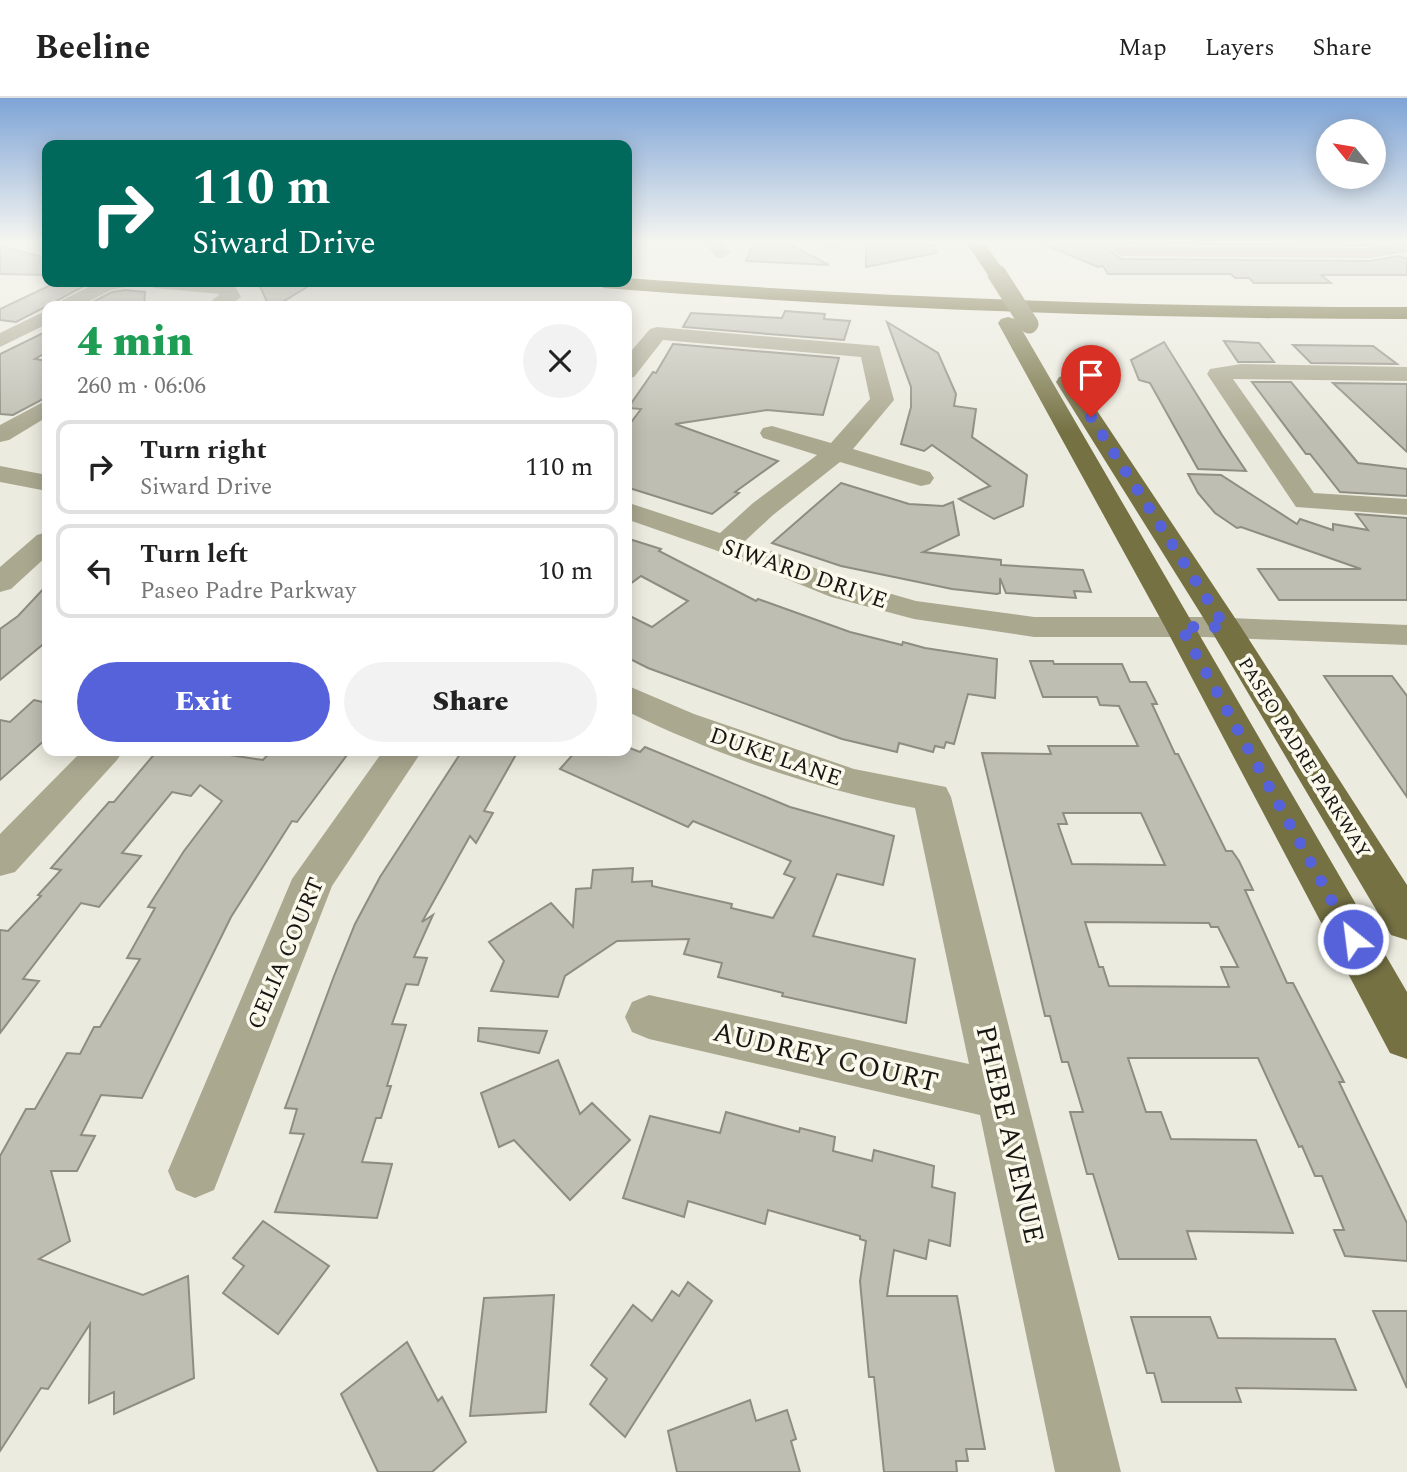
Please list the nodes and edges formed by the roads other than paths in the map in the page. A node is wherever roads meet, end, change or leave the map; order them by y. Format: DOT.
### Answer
graph roads {
  1 [pos="971,305"];
  2 [pos="1007,305"];
  3 [pos="1115,305"];
  4 [pos="1407,307"];
  5 [pos="1407,313"];
  6 [pos="42,319"];
  7 [pos="1019,324"];
  8 [pos="0,341"];
  9 [pos="632,364"];
  10 [pos="1407,374"];
  11 [pos="42,410"];
  12 [pos="772,433"];
  13 [pos="0,435"];
  14 [pos="837,452"];
  15 [pos="0,474"];
  16 [pos="921,478"];
  17 [pos="42,483"];
  18 [pos="1407,507"];
  19 [pos="632,512"];
  20 [pos="726,544"];
  21 [pos="42,545"];
  22 [pos="0,583"];
  23 [pos="1181,627"];
  24 [pos="1225,627"];
  25 [pos="1407,635"];
  26 [pos="632,700"];
  27 [pos="99,756"];
  28 [pos="399,756"];
  29 [pos="932,797"];
  30 [pos="0,860"];
  31 [pos="1407,922"];
  32 [pos="649,1017"];
  33 [pos="1407,1037"];
  34 [pos="1002,1096"];
  35 [pos="195,1171"];
  36 [pos="1088,1472"];
  1 -- 5 [label="highway"];
  2 -- 7 [label="main road, PASEO PADRE PARKWAY, bridge"];
  3 -- 4 [label="highway"];
  6 -- 8 [label="street"];
  7 -- 23 [label="main road, PASEO PADRE PARKWAY"];
  7 -- 24 [label="main road, PASEO PADRE PARKWAY"];
  9 -- 14 [label="street"];
  10 -- 18 [label="street"];
  11 -- 13 [label="street"];
  12 -- 14 [label="street"];
  14 -- 16 [label="street"];
  14 -- 20 [label="street"];
  15 -- 17 [label="street"];
  19 -- 20 [label="street, SIWARD DRIVE"];
  20 -- 23 [label="street, SIWARD DRIVE"];
  21 -- 22 [label="street"];
  23 -- 24 [label="street, SIWARD DRIVE"];
  23 -- 33 [label="main road, PASEO PADRE PARKWAY"];
  24 -- 25 [label="street, SIWARD DRIVE"];
  24 -- 31 [label="main road, PASEO PADRE PARKWAY"];
  26 -- 29 [label="street, DUKE LANE"];
  27 -- 30 [label="street"];
  28 -- 35 [label="street, CELIA COURT"];
  29 -- 34 [label="street, PHEBE AVENUE"];
  32 -- 34 [label="street, AUDREY COURT"];
  34 -- 36 [label="street, PHEBE AVENUE"];
}
